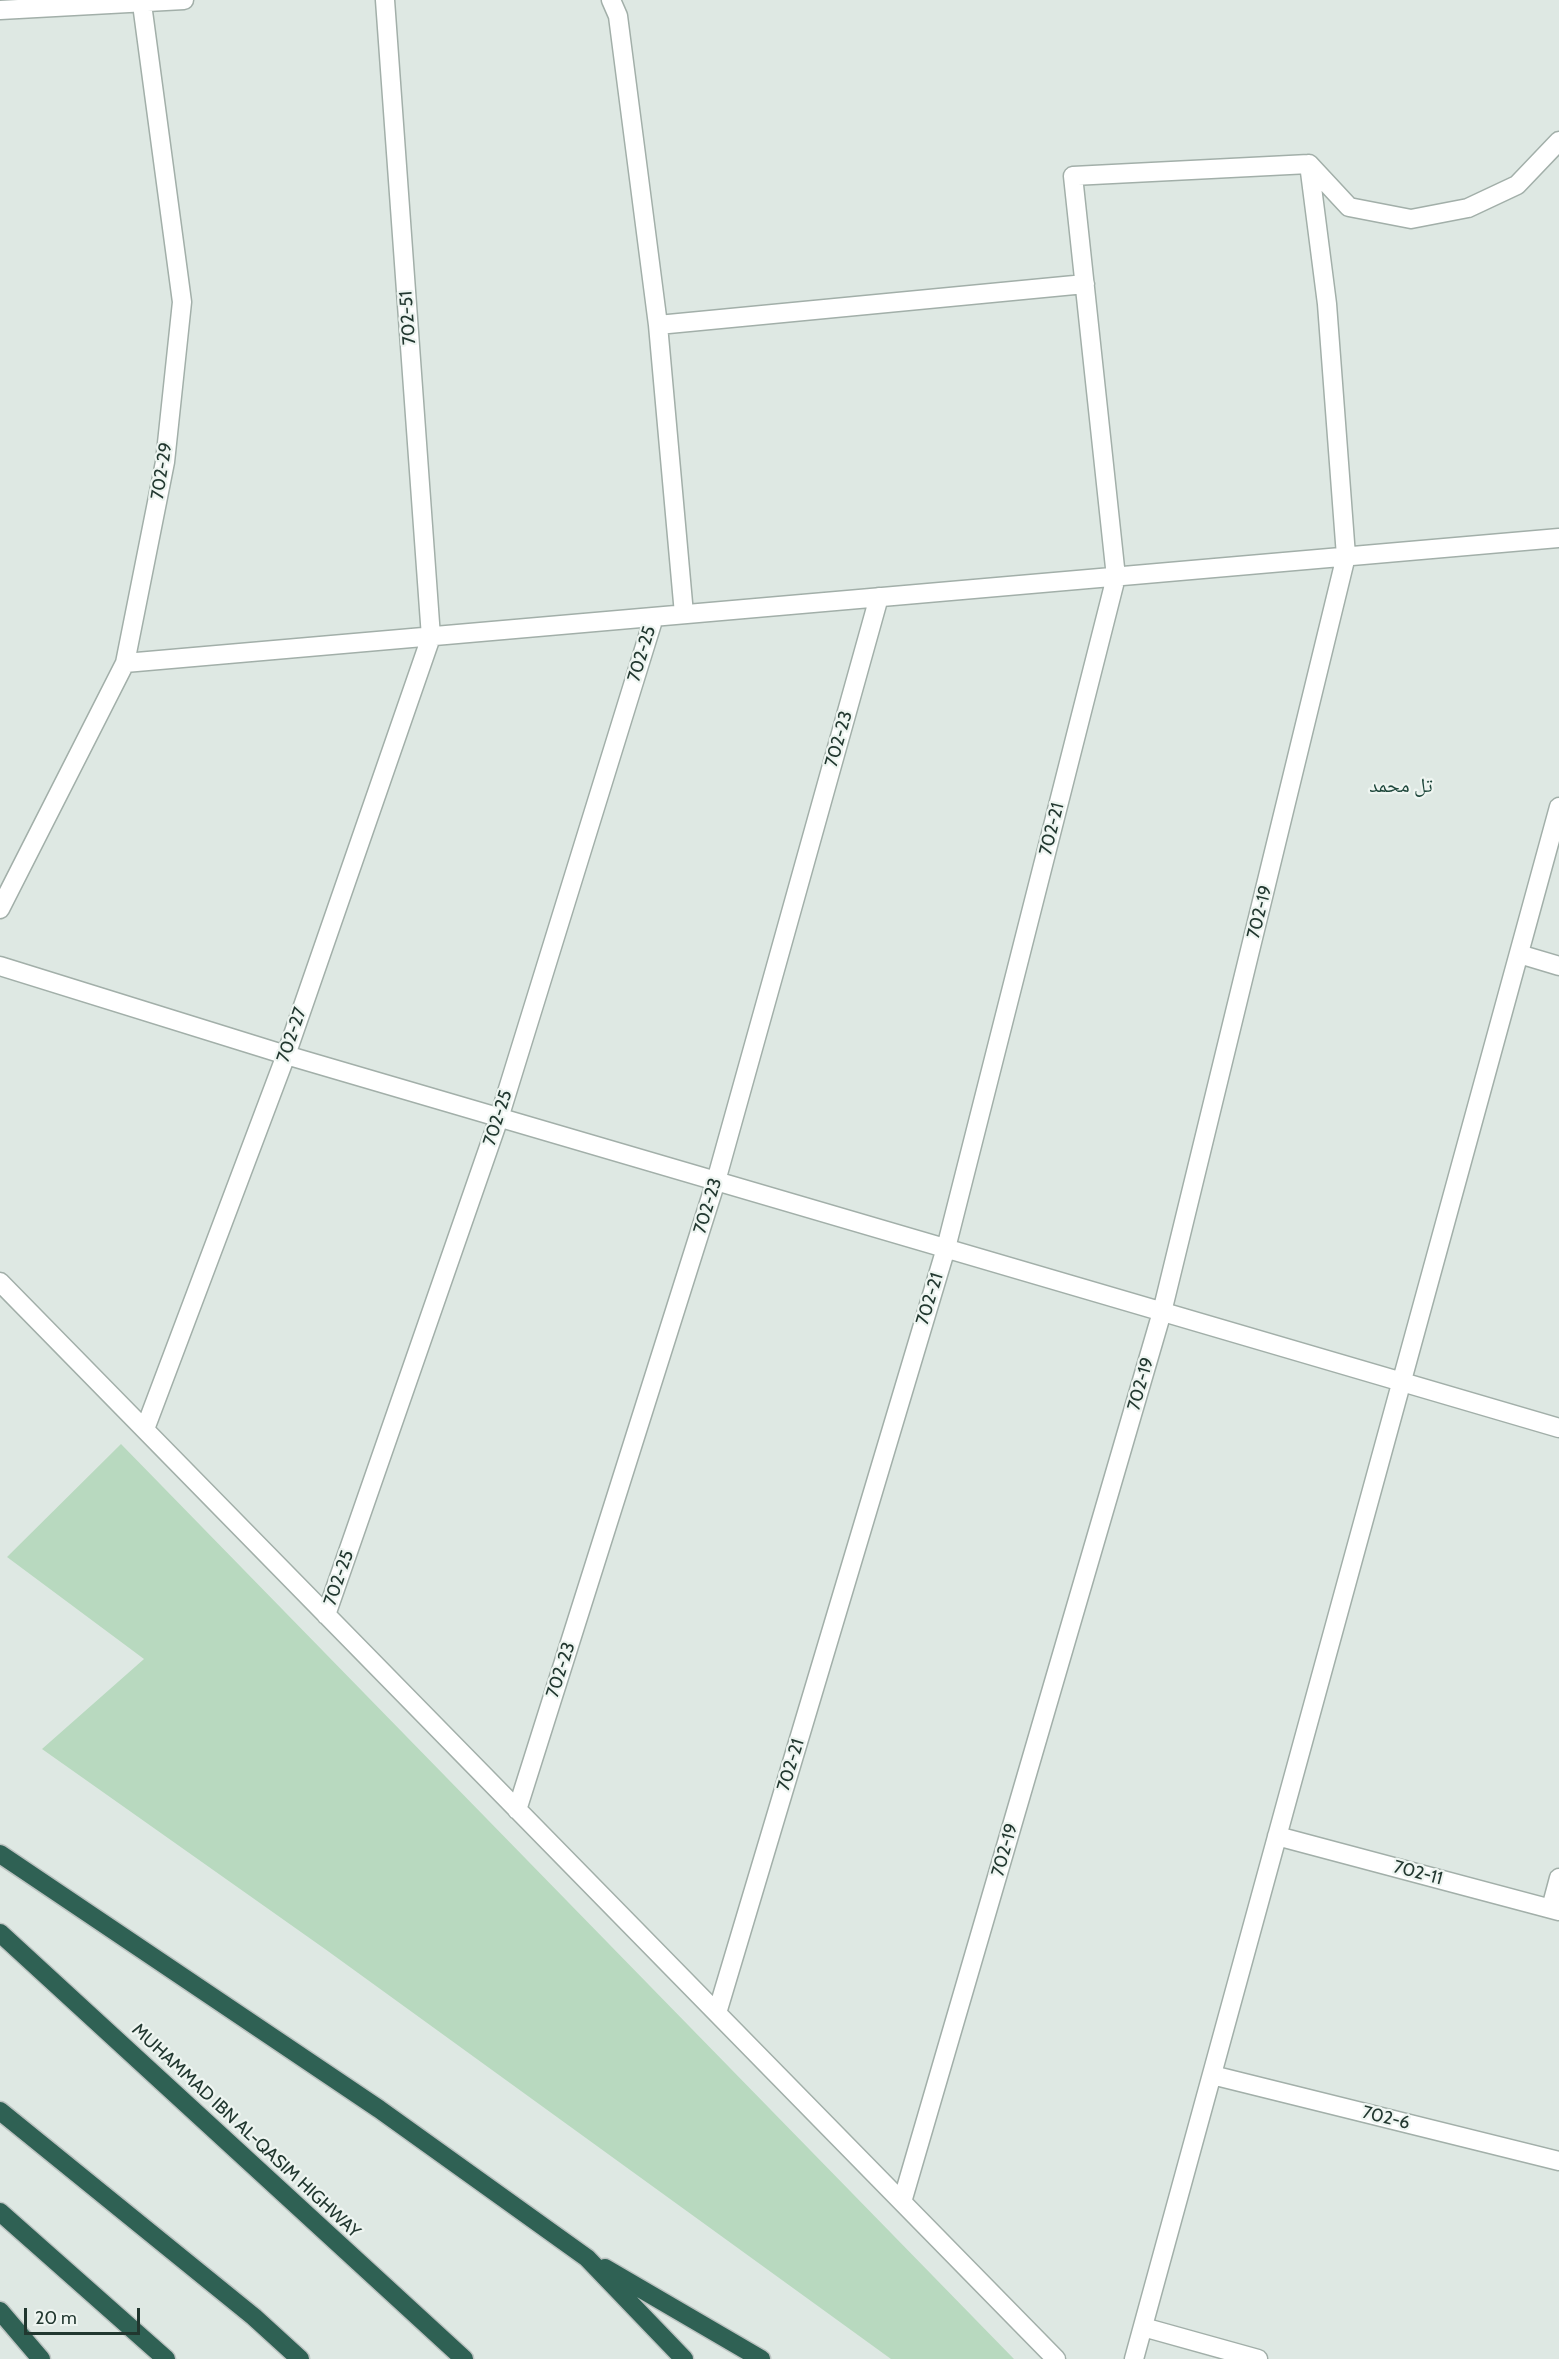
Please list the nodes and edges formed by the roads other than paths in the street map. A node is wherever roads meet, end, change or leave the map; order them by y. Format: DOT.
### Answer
graph roads {
  1 [pos="184,0"];
  2 [pos="385,0"];
  3 [pos="611,0"];
  4 [pos="142,3"];
  5 [pos="0,10"];
  6 [pos="1559,141"];
  7 [pos="1309,164"];
  8 [pos="1085,285"];
  9 [pos="658,325"];
  10 [pos="1559,538"];
  11 [pos="1346,556"];
  12 [pos="1116,577"];
  13 [pos="879,597"];
  14 [pos="684,614"];
  15 [pos="654,617"];
  16 [pos="431,636"];
  17 [pos="125,663"];
  18 [pos="1559,807"];
  19 [pos="0,909"];
  20 [pos="1519,954"];
  21 [pos="0,966"];
  22 [pos="1559,966"];
  23 [pos="286,1055"];
  24 [pos="499,1118"];
  25 [pos="716,1181"];
  26 [pos="945,1248"];
  27 [pos="0,1282"];
  28 [pos="1162,1312"];
  29 [pos="1402,1382"];
  30 [pos="1559,1428"];
  31 [pos="145,1430"];
  32 [pos="326,1615"];
  33 [pos="517,1810"];
  34 [pos="1277,1836"];
  35 [pos="0,1854"];
  36 [pos="1559,1878"];
  37 [pos="1555,1909"];
  38 [pos="0,1933"];
  39 [pos="717,2013"];
  40 [pos="1212,2075"];
  41 [pos="0,2111"];
  42 [pos="1559,2161"];
  43 [pos="902,2202"];
  44 [pos="0,2212"];
  45 [pos="586,2258"];
  46 [pos="0,2311"];
  47 [pos="1143,2327"];
  48 [pos="41,2359"];
  49 [pos="166,2359"];
  50 [pos="300,2359"];
  51 [pos="464,2359"];
  52 [pos="684,2359"];
  53 [pos="761,2359"];
  54 [pos="1056,2359"];
  55 [pos="1134,2359"];
  56 [pos="1258,2359"];
  1 -- 4 [label="street"];
  2 -- 16 [label="street, 702-51"];
  3 -- 9 [label="street"];
  4 -- 5 [label="street"];
  4 -- 17 [label="street, 702-29"];
  6 -- 7 [label="street"];
  7 -- 8 [label="street"];
  7 -- 11 [label="street, 702-19"];
  8 -- 9 [label="street"];
  8 -- 12 [label="street"];
  9 -- 14 [label="street"];
  10 -- 11 [label="street"];
  11 -- 12 [label="street"];
  11 -- 28 [label="street, 702-19"];
  12 -- 13 [label="street"];
  12 -- 26 [label="street, 702-21"];
  13 -- 14 [label="street"];
  13 -- 25 [label="street, 702-23"];
  14 -- 15 [label="street"];
  15 -- 16 [label="street"];
  15 -- 24 [label="street, 702-25"];
  16 -- 17 [label="street"];
  16 -- 23 [label="street, 702-27"];
  17 -- 19 [label="street, 702-29"];
  18 -- 20 [label="street"];
  20 -- 22 [label="street"];
  20 -- 29 [label="street"];
  21 -- 23 [label="street"];
  23 -- 24 [label="street"];
  23 -- 31 [label="street, 702-27"];
  24 -- 25 [label="street"];
  24 -- 32 [label="street, 702-25"];
  25 -- 26 [label="street"];
  25 -- 33 [label="street, 702-23"];
  26 -- 28 [label="street"];
  26 -- 39 [label="street, 702-21"];
  27 -- 31 [label="street"];
  28 -- 29 [label="street"];
  28 -- 43 [label="street, 702-19"];
  29 -- 30 [label="street"];
  29 -- 34 [label="street"];
  31 -- 32 [label="street"];
  32 -- 33 [label="street"];
  33 -- 39 [label="street"];
  34 -- 37 [label="street, 702-11"];
  34 -- 40 [label="street"];
  35 -- 45 [label="highway"];
  36 -- 37 [label="street"];
  38 -- 51 [label="highway, MUHAMMAD IBN AL-QASIM HIGHWAY"];
  39 -- 43 [label="street"];
  40 -- 42 [label="street, 702-6"];
  40 -- 47 [label="street"];
  41 -- 50 [label="highway"];
  43 -- 54 [label="street"];
  44 -- 49 [label="highway"];
  45 -- 52 [label="highway"];
  45 -- 53 [label="highway"];
  46 -- 48 [label="highway"];
  47 -- 55 [label="street"];
  47 -- 56 [label="street"];
}
